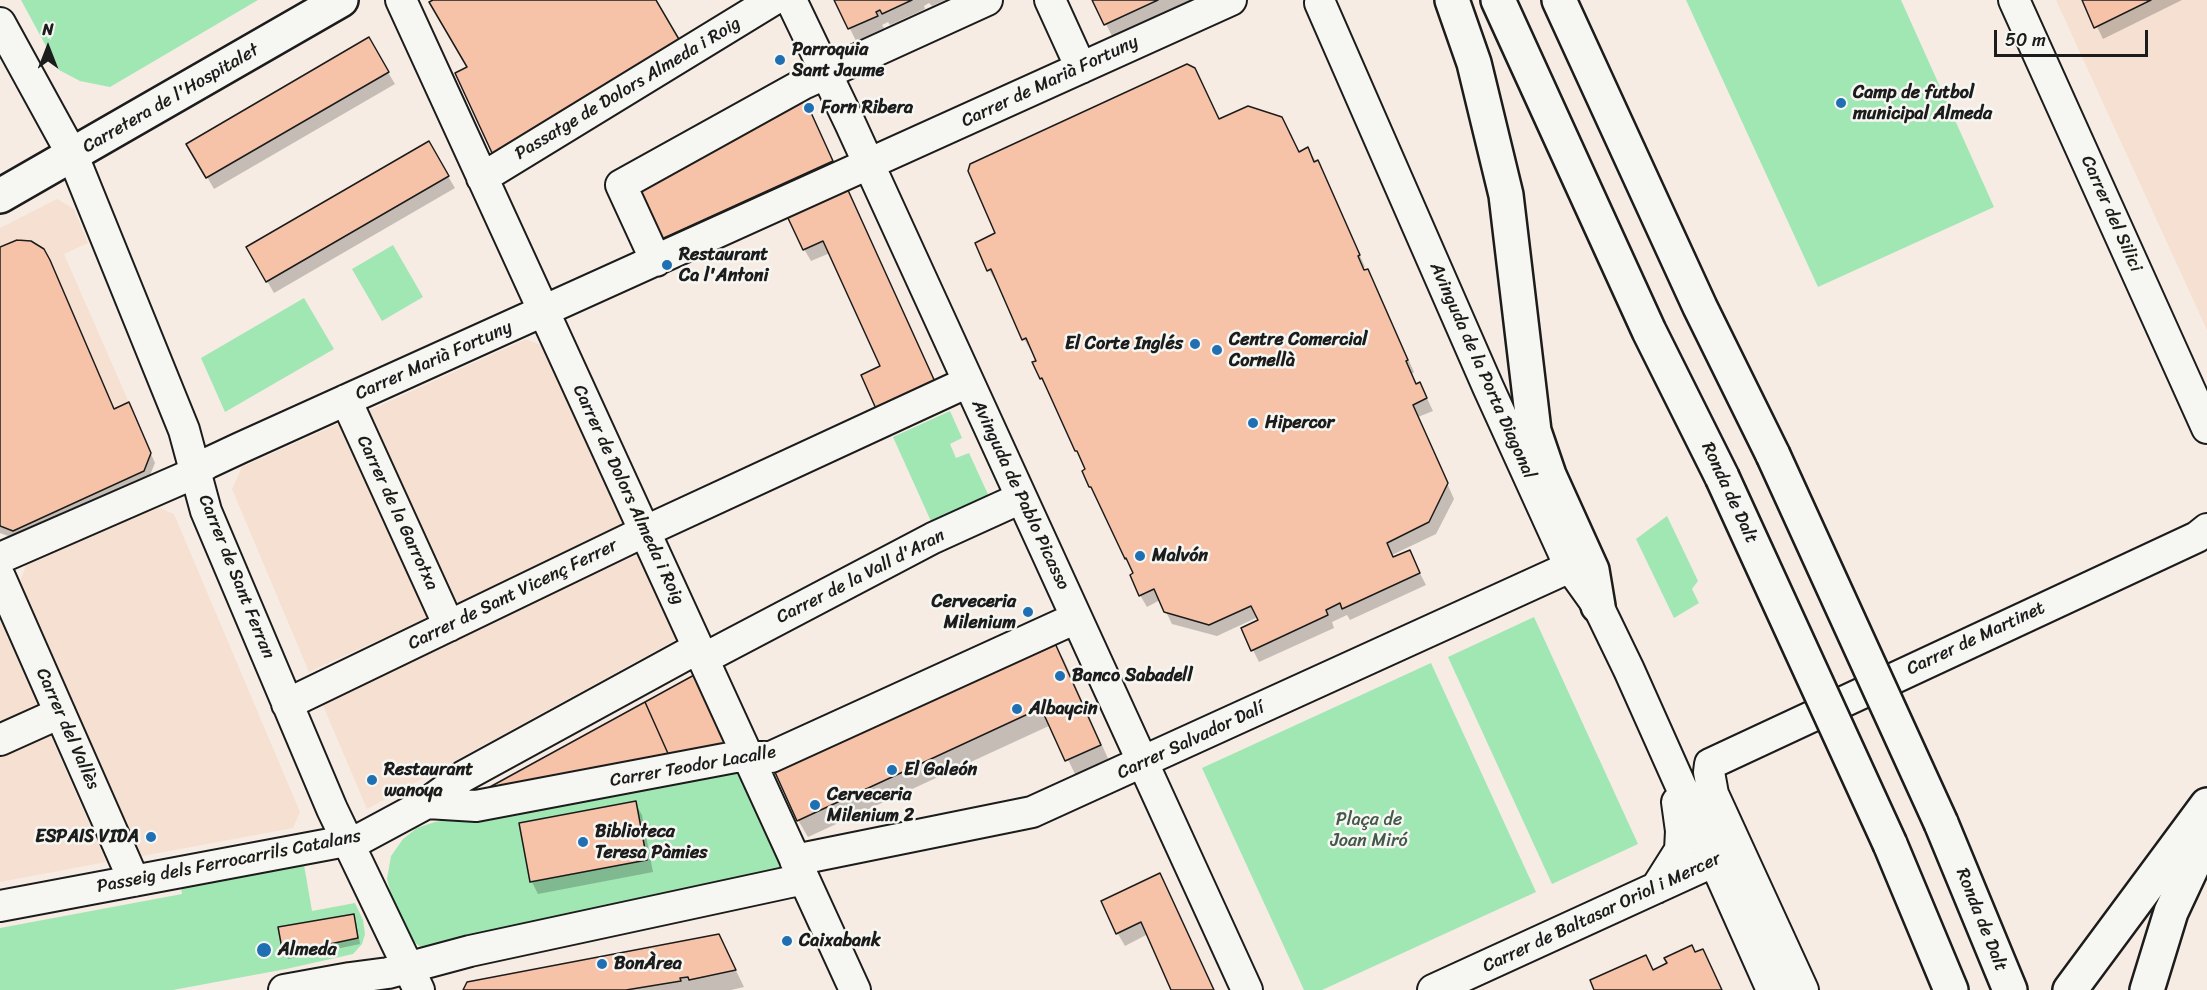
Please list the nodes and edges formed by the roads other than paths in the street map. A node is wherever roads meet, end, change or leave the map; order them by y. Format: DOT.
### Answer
graph roads {
  1 [pos="341,0"];
  2 [pos="401,0"];
  3 [pos="773,0"];
  4 [pos="791,0"];
  5 [pos="987,0"];
  6 [pos="1050,0"];
  7 [pos="1231,0"];
  8 [pos="1452,0"];
  9 [pos="1498,0"];
  10 [pos="1559,0"];
  11 [pos="2014,0"];
  12 [pos="1318,1"];
  13 [pos="0,23"];
  14 [pos="1081,68"];
  15 [pos="826,73"];
  16 [pos="73,156"];
  17 [pos="869,165"];
  18 [pos="482,178"];
  19 [pos="0,196"];
  20 [pos="656,261"];
  21 [pos="544,311"];
  22 [pos="968,382"];
  23 [pos="346,400"];
  24 [pos="2207,428"];
  25 [pos="195,471"];
  26 [pos="1021,498"];
  27 [pos="2207,529"];
  28 [pos="645,532"];
  29 [pos="0,558"];
  30 [pos="1570,567"];
  31 [pos="0,577"];
  32 [pos="1598,606"];
  33 [pos="1076,618"];
  34 [pos="449,626"];
  35 [pos="700,653"];
  36 [pos="287,704"];
  37 [pos="60,713"];
  38 [pos="1657,733"];
  39 [pos="0,740"];
  40 [pos="748,757"];
  41 [pos="1143,763"];
  42 [pos="1710,764"];
  43 [pos="1672,767"];
  44 [pos="427,803"];
  45 [pos="2207,805"];
  46 [pos="2207,835"];
  47 [pos="347,840"];
  48 [pos="1726,856"];
  49 [pos="800,870"];
  50 [pos="134,881"];
  51 [pos="1656,888"];
  52 [pos="0,906"];
  53 [pos="414,978"];
  54 [pos="284,990"];
  55 [pos="855,990"];
  56 [pos="1247,990"];
  57 [pos="1433,990"];
  58 [pos="1772,990"];
  59 [pos="1803,990"];
  60 [pos="1951,990"];
  61 [pos="2010,990"];
  62 [pos="2070,990"];
  63 [pos="2147,990"];
  1 -- 16 [label="main road, Carretera de l'Hospitalet"];
  2 -- 18 [label="street, Carrer de Dolors Almeda i Roig"];
  3 -- 18 [label="street, Passatge de Dolors Almeda i Roig"];
  4 -- 15 [label="street, Avinguda de Pablo Picasso"];
  5 -- 15 [label="street"];
  6 -- 14 [label="street"];
  7 -- 14 [label="street, Carrer de Marià Fortuny"];
  8 -- 32 [label="main road"];
  9 -- 60 [label="main road, Ronda de Dalt, bridge"];
  10 -- 61 [label="main road, Ronda de Dalt, bridge"];
  11 -- 24 [label="street, Carrer del Silici"];
  12 -- 30 [label="street, Avinguda de la Porta Diagonal"];
  13 -- 16 [label="street, Carrer de Sant Ferran"];
  14 -- 17 [label="street, Carrer de Marià Fortuny"];
  15 -- 17 [label="street, Avinguda de Pablo Picasso"];
  15 -- 20 [label="street"];
  16 -- 19 [label="main road, Carretera de l'Hospitalet"];
  16 -- 25 [label="street, Carrer de Sant Ferran"];
  17 -- 20 [label="street, Carrer Marià Fortuny"];
  17 -- 22 [label="street, Avinguda de Pablo Picasso"];
  18 -- 21 [label="street, Carrer de Dolors Almeda i Roig"];
  20 -- 21 [label="street, Carrer Marià Fortuny"];
  21 -- 23 [label="street, Carrer Marià Fortuny"];
  21 -- 28 [label="street, Carrer de Dolors Almeda i Roig"];
  22 -- 26 [label="street, Avinguda de Pablo Picasso"];
  22 -- 28 [label="street, Carrer de Sant Vicenç Ferrer"];
  23 -- 25 [label="street, Carrer Marià Fortuny"];
  23 -- 34 [label="street, Carrer de la Garrotxa"];
  25 -- 29 [label="street, Carrer Marià Fortuny"];
  25 -- 36 [label="street, Carrer de Sant Ferran"];
  26 -- 33 [label="street, Avinguda de Pablo Picasso"];
  26 -- 35 [label="street, Carrer de la Vall d'Aran"];
  27 -- 42 [label="street, Carrer de Martinet"];
  28 -- 34 [label="street, Carrer de Sant Vicenç Ferrer"];
  28 -- 35 [label="street, Carrer de Dolors Almeda i Roig"];
  30 -- 32 [label="street, Avinguda de la Porta Diagonal"];
  30 -- 41 [label="street, Carrer Salvador Dalí"];
  31 -- 37 [label="street, Carrer del Vallès"];
  32 -- 38 [label="street, Avinguda de la Porta Diagonal"];
  33 -- 40 [label="street, Carrer Teodor Lacalle"];
  33 -- 41 [label="street, Avinguda de Pablo Picasso"];
  34 -- 36 [label="street, Carrer de Sant Vicenç Ferrer"];
  35 -- 40 [label="street, Carrer de Dolors Almeda i Roig"];
  35 -- 44 [label="street, Passeig dels Ferrocarrils Catalans"];
  36 -- 47 [label="street, Carrer de Sant Ferran"];
  37 -- 39 [label="street"];
  37 -- 50 [label="street, Carrer del Vallès"];
  38 -- 42 [label="street, Avinguda de la Porta Diagonal"];
  38 -- 43 [label="street, Avinguda de la Porta Diagonal"];
  40 -- 44 [label="street, Carrer Teodor Lacalle"];
  40 -- 49 [label="street, Carrer de Dolors Almeda i Roig"];
  41 -- 49 [label="street, Carrer Salvador Dalí"];
  41 -- 56 [label="street, Avinguda de Pablo Picasso"];
  42 -- 48 [label="street, Avinguda de la Porta Diagonal"];
  43 -- 48 [label="street, Avinguda de la Porta Diagonal"];
  43 -- 51 [label="street, Avinguda de la Porta Diagonal"];
  44 -- 47 [label="street, Passeig dels Ferrocarrils Catalans"];
  45 -- 62 [label="main road"];
  46 -- 63 [label="main road"];
  47 -- 50 [label="street, Passeig dels Ferrocarrils Catalans"];
  47 -- 53 [label="street, Carrer de Sant Ferran"];
  48 -- 51 [label="street, Carrer de Baltasar Oriol i Mercer"];
  48 -- 58 [label="street, Avinguda de la Porta Diagonal"];
  48 -- 59 [label="street, Avinguda de la Porta Diagonal"];
  49 -- 53 [label="street"];
  49 -- 55 [label="street, Carrer de Dolors Almeda i Roig"];
  50 -- 52 [label="street, Passeig dels Ferrocarrils Catalans"];
  51 -- 57 [label="street, Carrer de Baltasar Oriol i Mercer"];
  53 -- 54 [label="street"];
}
